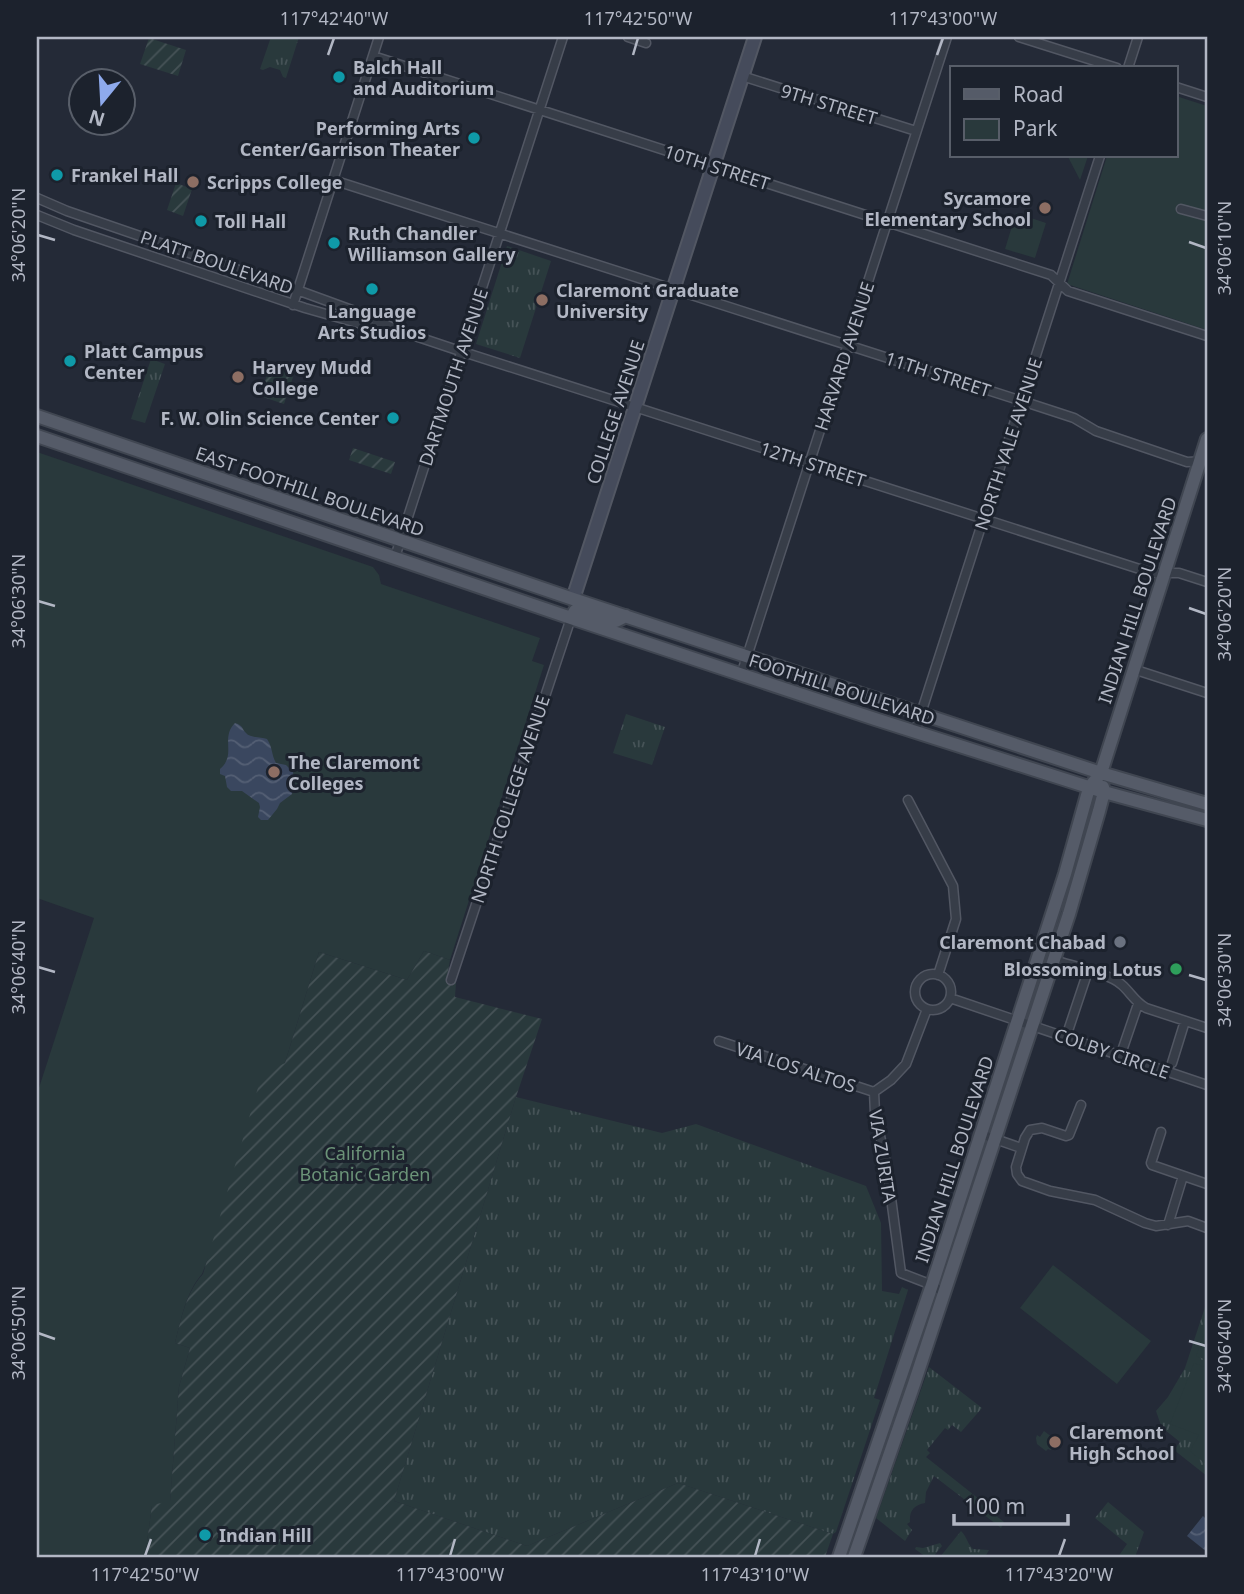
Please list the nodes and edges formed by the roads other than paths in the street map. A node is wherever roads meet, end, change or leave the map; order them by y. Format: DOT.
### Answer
graph roads {
  1 [pos="379,37"];
  2 [pos="563,37"];
  3 [pos="628,37"];
  4 [pos="755,37"];
  5 [pos="947,37"];
  6 [pos="1019,37"];
  7 [pos="1138,37"];
  8 [pos="646,43"];
  9 [pos="373,56"];
  10 [pos="1111,66"];
  11 [pos="1129,66"];
  12 [pos="742,76"];
  13 [pos="1178,88"];
  14 [pos="1207,97"];
  15 [pos="540,109"];
  16 [pos="916,131"];
  17 [pos="1099,158"];
  18 [pos="714,166"];
  19 [pos="333,180"];
  20 [pos="37,198"];
  21 [pos="1181,209"];
  22 [pos="37,215"];
  23 [pos="1207,216"];
  24 [pos="887,222"];
  25 [pos="499,233"];
  26 [pos="1059,282"];
  27 [pos="674,289"];
  28 [pos="297,290"];
  29 [pos="293,305"];
  30 [pos="397,330"];
  31 [pos="1207,336"];
  32 [pos="848,344"];
  33 [pos="462,351"];
  34 [pos="1022,401"];
  35 [pos="636,407"];
  36 [pos="37,416"];
  37 [pos="37,436"];
  38 [pos="1207,439"];
  39 [pos="1204,461"];
  40 [pos="810,464"];
  41 [pos="983,519"];
  42 [pos="400,540"];
  43 [pos="395,557"];
  44 [pos="1164,572"];
  45 [pos="1207,582"];
  46 [pos="512,597"];
  47 [pos="573,599"];
  48 [pos="626,616"];
  49 [pos="571,618"];
  50 [pos="747,656"];
  51 [pos="1133,669"];
  52 [pos="741,675"];
  53 [pos="1207,693"];
  54 [pos="920,713"];
  55 [pos="915,732"];
  56 [pos="1101,773"];
  57 [pos="1089,788"];
  58 [pos="1104,792"];
  59 [pos="908,800"];
  60 [pos="1207,804"];
  61 [pos="1207,820"];
  62 [pos="1054,960"];
  63 [pos="1088,971"];
  64 [pos="938,975"];
  65 [pos="451,980"];
  66 [pos="950,998"];
  67 [pos="1138,1004"];
  68 [pos="927,1009"];
  69 [pos="1017,1021"];
  70 [pos="1185,1021"];
  71 [pos="1032,1026"];
  72 [pos="1069,1028"];
  73 [pos="1207,1028"];
  74 [pos="719,1041"];
  75 [pos="1123,1048"];
  76 [pos="1172,1063"];
  77 [pos="1207,1086"];
  78 [pos="874,1092"];
  79 [pos="1081,1105"];
  80 [pos="1161,1132"];
  81 [pos="981,1134"];
  82 [pos="995,1139"];
  83 [pos="1021,1147"];
  84 [pos="1183,1176"];
  85 [pos="1207,1184"];
  86 [pos="1168,1224"];
  87 [pos="1207,1228"];
  88 [pos="932,1285"];
  89 [pos="944,1293"];
  90 [pos="839,1557"];
  91 [pos="854,1557"];
  1 -- 9 [label="street"];
  2 -- 15 [label="street, DARTMOUTH AVENUE"];
  3 -- 8 [label="street"];
  4 -- 12 [label="street, COLLEGE AVENUE"];
  5 -- 16 [label="street, HARVARD AVENUE"];
  6 -- 10 [label="street"];
  7 -- 11 [label="street"];
  9 -- 15 [label="street, 10TH STREET"];
  9 -- 19 [label="street"];
  12 -- 16 [label="street, 9TH STREET"];
  12 -- 18 [label="street, COLLEGE AVENUE"];
  13 -- 14 [label="street"];
  15 -- 18 [label="street, 10TH STREET"];
  15 -- 25 [label="street, DARTMOUTH AVENUE"];
  16 -- 24 [label="street, HARVARD AVENUE"];
  17 -- 26 [label="street, NORTH YALE AVENUE"];
  18 -- 24 [label="street, 10TH STREET"];
  18 -- 27 [label="street, COLLEGE AVENUE"];
  19 -- 25 [label="street"];
  19 -- 28 [label="street"];
  20 -- 28 [label="street, PLATT BOULEVARD"];
  21 -- 23 [label="street"];
  22 -- 29 [label="street, PLATT BOULEVARD"];
  24 -- 26 [label="street, 10TH STREET"];
  24 -- 32 [label="street, HARVARD AVENUE"];
  25 -- 27 [label="street, 11TH STREET"];
  25 -- 33 [label="street, DARTMOUTH AVENUE"];
  26 -- 31 [label="street, 10TH STREET"];
  26 -- 34 [label="street, NORTH YALE AVENUE"];
  27 -- 32 [label="street, 11TH STREET"];
  27 -- 35 [label="street, COLLEGE AVENUE"];
  28 -- 29 [label="street"];
  28 -- 30 [label="street, PLATT BOULEVARD"];
  29 -- 30 [label="street, PLATT BOULEVARD"];
  30 -- 33 [label="street, PLATT BOULEVARD"];
  32 -- 34 [label="street, 11TH STREET"];
  32 -- 40 [label="street, HARVARD AVENUE"];
  33 -- 35 [label="street, 12TH STREET"];
  33 -- 42 [label="street, DARTMOUTH AVENUE"];
  34 -- 39 [label="street, 11TH STREET"];
  34 -- 41 [label="street, NORTH YALE AVENUE"];
  35 -- 40 [label="street, 12TH STREET"];
  35 -- 47 [label="street, COLLEGE AVENUE"];
  36 -- 42 [label="main road, EAST FOOTHILL BOULEVARD"];
  37 -- 43 [label="main road, EAST FOOTHILL BOULEVARD"];
  38 -- 39 [label="main road, INDIAN HILL BOULEVARD"];
  39 -- 44 [label="main road, INDIAN HILL BOULEVARD"];
  40 -- 41 [label="street, 12TH STREET"];
  40 -- 50 [label="street, HARVARD AVENUE"];
  41 -- 44 [label="street, 12TH STREET"];
  41 -- 54 [label="street, NORTH YALE AVENUE"];
  42 -- 43 [label="street, DARTMOUTH AVENUE"];
  42 -- 47 [label="main road, EAST FOOTHILL BOULEVARD"];
  43 -- 46 [label="main road, EAST FOOTHILL BOULEVARD"];
  44 -- 45 [label="street, 12TH STREET"];
  44 -- 51 [label="main road, INDIAN HILL BOULEVARD"];
  46 -- 47 [label="main road"];
  46 -- 49 [label="main road, EAST FOOTHILL BOULEVARD"];
  47 -- 48 [label="main road, FOOTHILL BOULEVARD"];
  48 -- 49 [label="main road"];
  48 -- 50 [label="main road, FOOTHILL BOULEVARD"];
  49 -- 52 [label="main road, FOOTHILL BOULEVARD"];
  49 -- 65 [label="street, NORTH COLLEGE AVENUE"];
  50 -- 52 [label="street, HARVARD AVENUE"];
  50 -- 54 [label="main road, FOOTHILL BOULEVARD"];
  51 -- 53 [label="street"];
  51 -- 56 [label="main road, INDIAN HILL BOULEVARD"];
  52 -- 55 [label="main road, FOOTHILL BOULEVARD"];
  54 -- 55 [label="street, NORTH YALE AVENUE"];
  54 -- 56 [label="main road, FOOTHILL BOULEVARD"];
  55 -- 57 [label="main road, FOOTHILL BOULEVARD"];
  56 -- 57 [label="main road, INDIAN HILL BOULEVARD"];
  56 -- 58 [label="main road, INDIAN HILL BOULEVARD"];
  56 -- 60 [label="main road, FOOTHILL BOULEVARD"];
  57 -- 58 [label="main road, FOOTHILL BOULEVARD"];
  57 -- 69 [label="main road, INDIAN HILL BOULEVARD"];
  58 -- 61 [label="main road, FOOTHILL BOULEVARD"];
  58 -- 62 [label="main road, INDIAN HILL BOULEVARD"];
  59 -- 64 [label="street"];
  62 -- 63 [label="street"];
  62 -- 71 [label="main road, INDIAN HILL BOULEVARD"];
  63 -- 67 [label="street"];
  63 -- 72 [label="street"];
  64 -- 66 [label="street"];
  64 -- 68 [label="street"];
  66 -- 68 [label="street"];
  66 -- 69 [label="street, COLBY CIRCLE"];
  67 -- 70 [label="street"];
  67 -- 75 [label="street"];
  68 -- 78 [label="street, VIA ZURITA"];
  69 -- 71 [label="street, COLBY CIRCLE"];
  69 -- 81 [label="main road, INDIAN HILL BOULEVARD"];
  70 -- 73 [label="street"];
  70 -- 76 [label="street"];
  71 -- 77 [label="street, COLBY CIRCLE"];
  71 -- 82 [label="main road, INDIAN HILL BOULEVARD"];
  74 -- 78 [label="street, VIA LOS ALTOS"];
  78 -- 88 [label="street, VIA ZURITA"];
  79 -- 83 [label="street"];
  80 -- 84 [label="street"];
  81 -- 82 [label="street"];
  81 -- 88 [label="main road, INDIAN HILL BOULEVARD"];
  82 -- 83 [label="street"];
  82 -- 89 [label="main road, INDIAN HILL BOULEVARD"];
  83 -- 86 [label="street"];
  84 -- 85 [label="street"];
  84 -- 86 [label="street"];
  86 -- 87 [label="street"];
  88 -- 89 [label="street, VIA ZURITA"];
  88 -- 90 [label="main road, INDIAN HILL BOULEVARD"];
  89 -- 91 [label="main road, INDIAN HILL BOULEVARD"];
}
